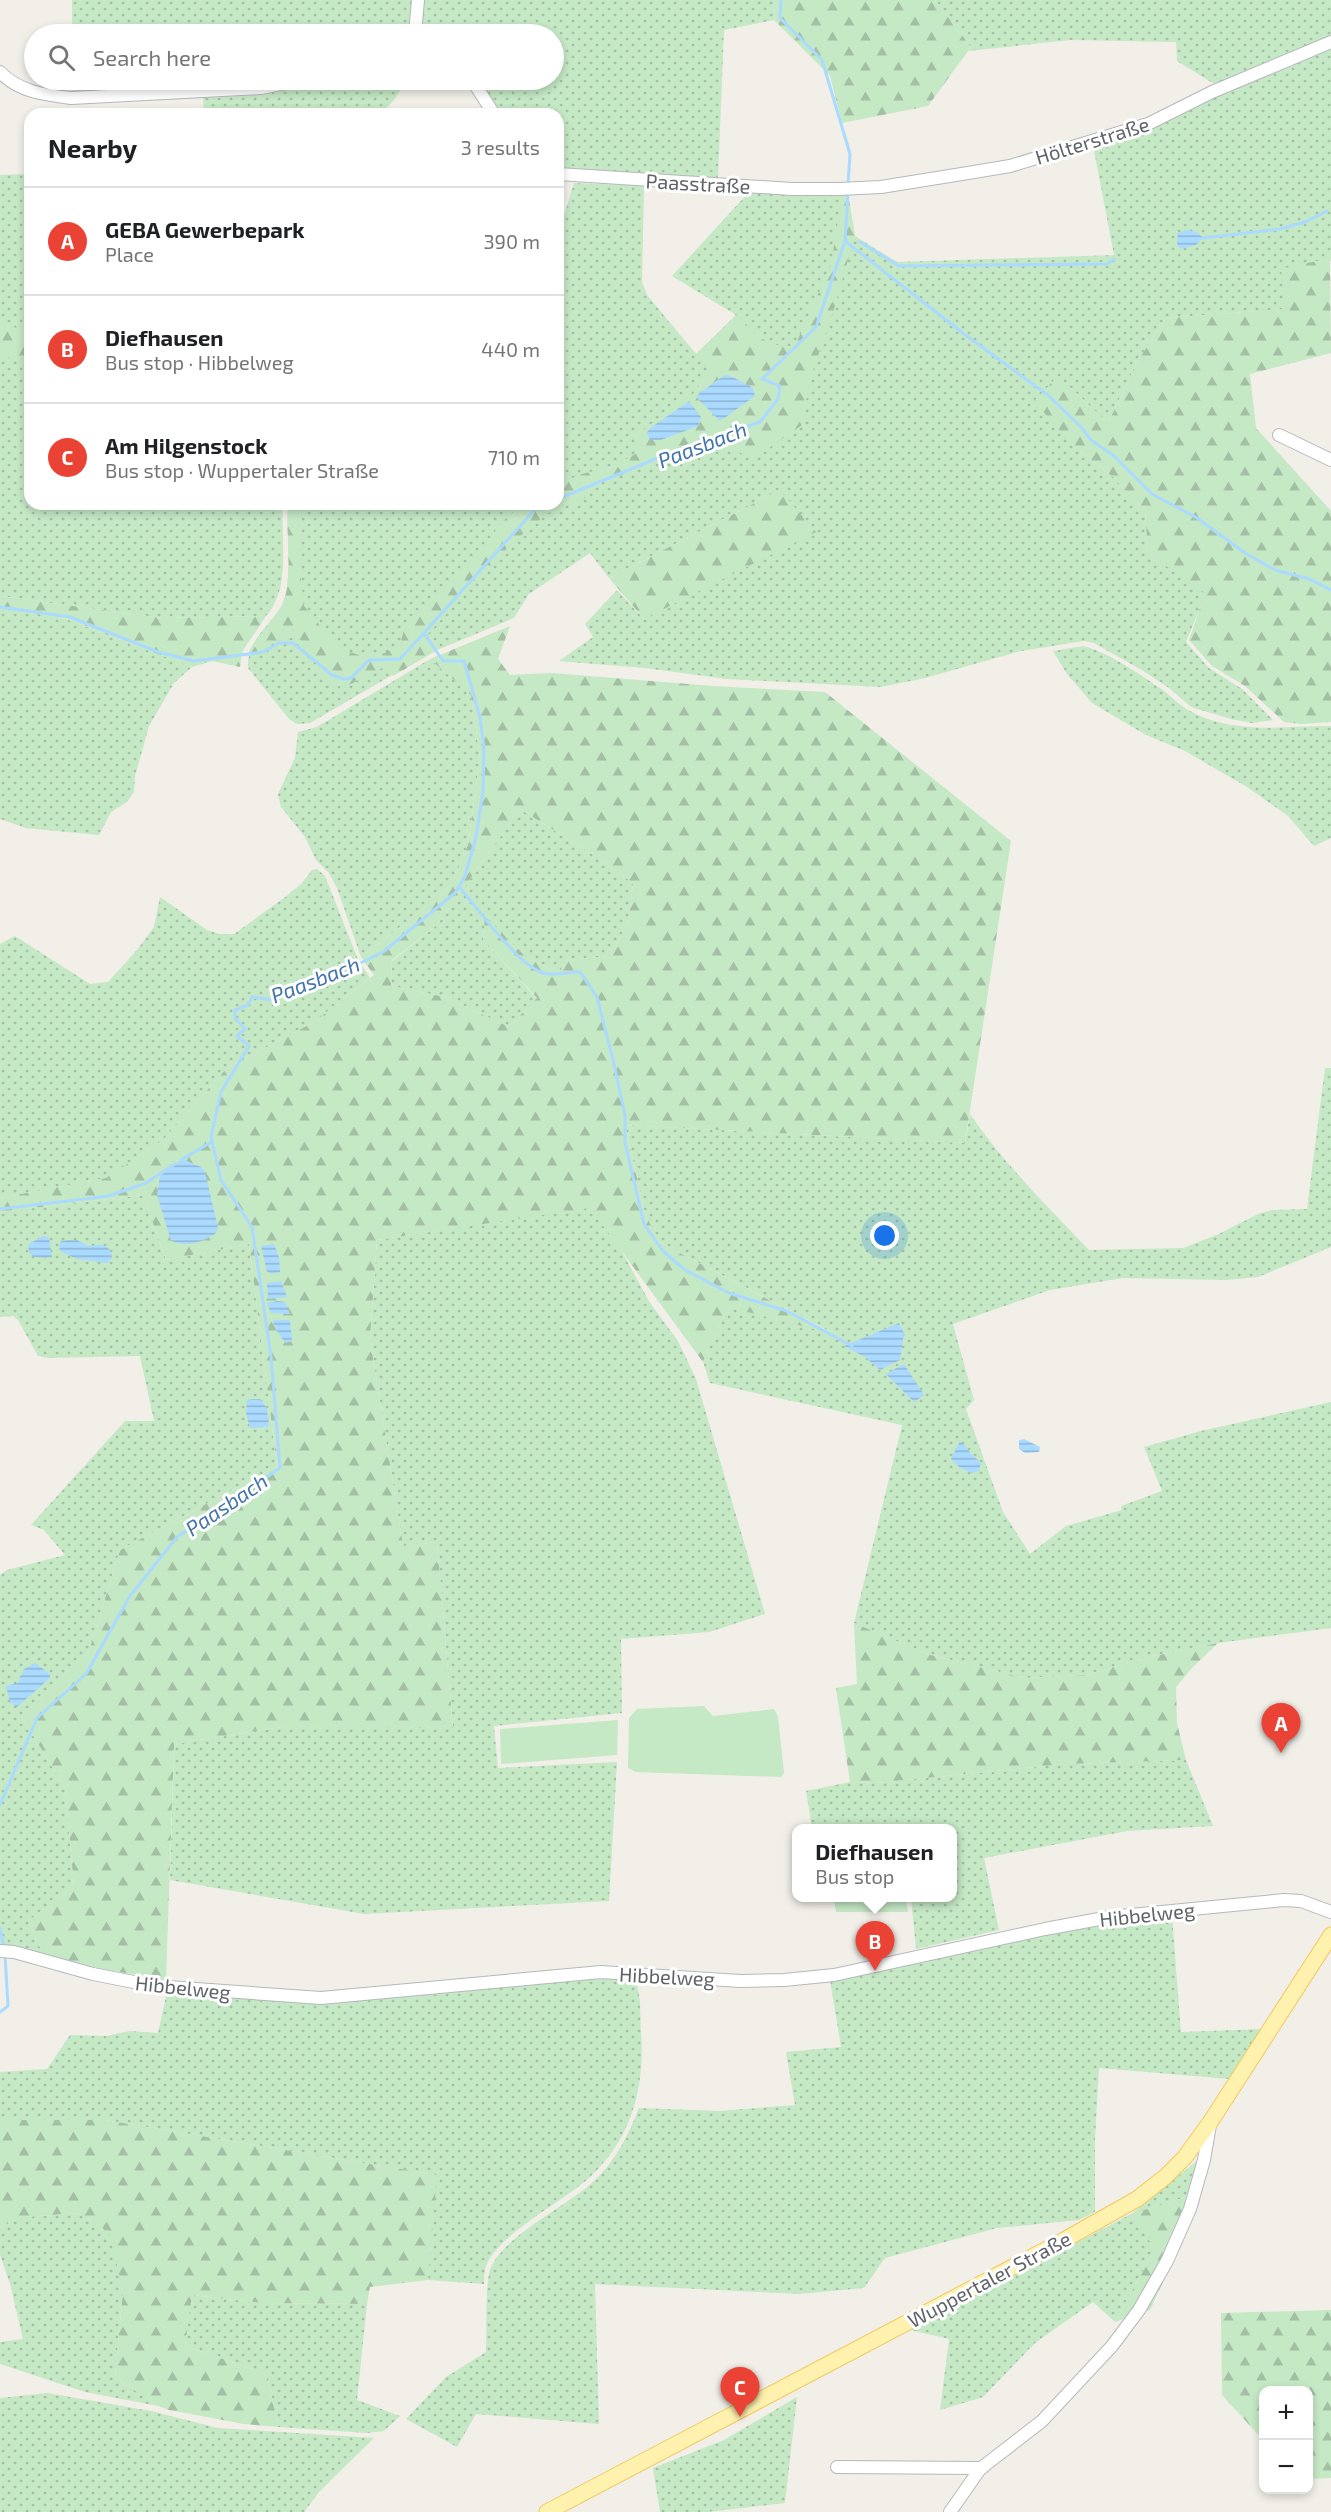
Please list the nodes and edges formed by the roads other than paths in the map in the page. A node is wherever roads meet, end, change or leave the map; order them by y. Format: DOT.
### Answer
graph roads {
  1 [pos="418,0"];
  2 [pos="416,24"];
  3 [pos="1331,42"];
  4 [pos="0,72"];
  5 [pos="24,89"];
  6 [pos="26,90"];
  7 [pos="223,90"];
  8 [pos="478,90"];
  9 [pos="490,108"];
  10 [pos="564,174"];
  11 [pos="839,189"];
  12 [pos="1279,435"];
  13 [pos="1331,460"];
  14 [pos="1331,1912"];
  15 [pos="1331,1935"];
  16 [pos="0,1951"];
  17 [pos="1212,2121"];
  18 [pos="837,2466"];
  19 [pos="982,2468"];
  20 [pos="548,2512"];
  21 [pos="950,2512"];
  1 -- 2 [label="street"];
  3 -- 11 [label="street, Hölterstraße"];
  4 -- 5 [label="street"];
  6 -- 7 [label="street"];
  8 -- 9 [label="street"];
  10 -- 11 [label="street, Paasstraße"];
  12 -- 13 [label="street"];
  14 -- 16 [label="street, Hibbelweg"];
  15 -- 17 [label="main road, Wuppertaler Straße"];
  17 -- 19 [label="street"];
  17 -- 20 [label="main road, Wuppertaler Straße"];
  18 -- 19 [label="street"];
  19 -- 21 [label="street"];
}
